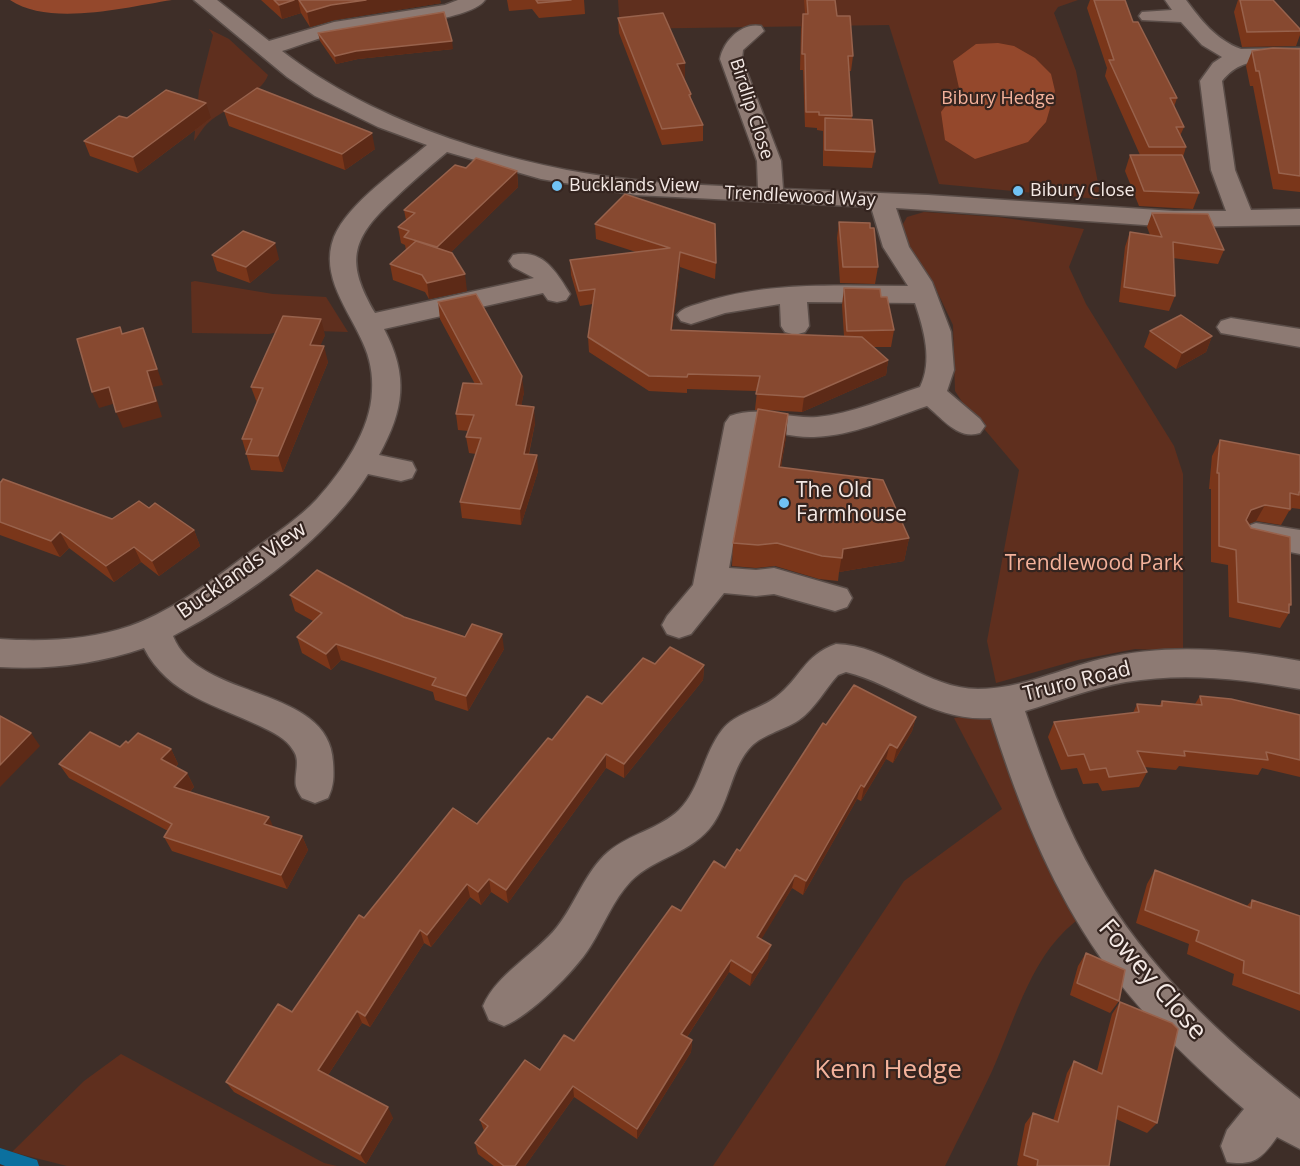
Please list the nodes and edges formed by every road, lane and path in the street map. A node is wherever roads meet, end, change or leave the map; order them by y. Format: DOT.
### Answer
graph roads {
  1 [pos="204,0"];
  2 [pos="475,0"];
  3 [pos="1181,8"];
  4 [pos="1149,16"];
  5 [pos="753,31"];
  6 [pos="266,49"];
  7 [pos="1300,55"];
  8 [pos="1238,56"];
  9 [pos="443,143"];
  10 [pos="771,196"];
  11 [pos="881,201"];
  12 [pos="1300,217"];
  13 [pos="1242,219"];
  14 [pos="522,261"];
  15 [pos="793,295"];
  16 [pos="925,295"];
  17 [pos="691,315"];
  18 [pos="367,324"];
  19 [pos="795,326"];
  20 [pos="1231,327"];
  21 [pos="1279,328"];
  22 [pos="931,394"];
  23 [pos="970,426"];
  24 [pos="360,462"];
  25 [pos="401,470"];
  26 [pos="1256,535"];
  27 [pos="1300,542"];
  28 [pos="711,579"];
  29 [pos="835,598"];
  30 [pos="679,626"];
  31 [pos="154,630"];
  32 [pos="0,653"];
  33 [pos="1300,675"];
  34 [pos="1004,702"];
  35 [pos="315,787"];
  36 [pos="504,1006"];
  37 [pos="1287,1117"];
  38 [pos="1243,1146"];
  1 -- 6 [label="street, Trendlewood Way"];
  2 -- 6 [label="street"];
  3 -- 4 [label="street"];
  3 -- 8 [label="street"];
  5 -- 10 [label="street, Birdlip Close"];
  6 -- 9 [label="street, Trendlewood Way"];
  7 -- 8 [label="street"];
  8 -- 13 [label="street"];
  9 -- 10 [label="street, Trendlewood Way"];
  9 -- 18 [label="street, Bucklands View"];
  10 -- 11 [label="street, Trendlewood Way"];
  11 -- 13 [label="street, Trendlewood Way"];
  11 -- 16 [label="street"];
  12 -- 13 [label="street, Trendlewood Way"];
  14 -- 18 [label="street"];
  15 -- 16 [label="street"];
  15 -- 17 [label="street"];
  15 -- 19 [label="street"];
  16 -- 22 [label="street"];
  18 -- 24 [label="street, Bucklands View"];
  20 -- 21 [label="street"];
  22 -- 23 [label="street"];
  22 -- 28 [label="street"];
  24 -- 25 [label="street"];
  24 -- 31 [label="street, Bucklands View"];
  26 -- 27 [label="street"];
  28 -- 29 [label="street"];
  28 -- 30 [label="street"];
  31 -- 32 [label="street, Bucklands View"];
  31 -- 35 [label="street"];
  33 -- 34 [label="street, Truro Road"];
  34 -- 36 [label="street, Truro Road"];
  34 -- 37 [label="street, Fowey Close"];
  37 -- 38 [label="street, Fowey Close"];
}
